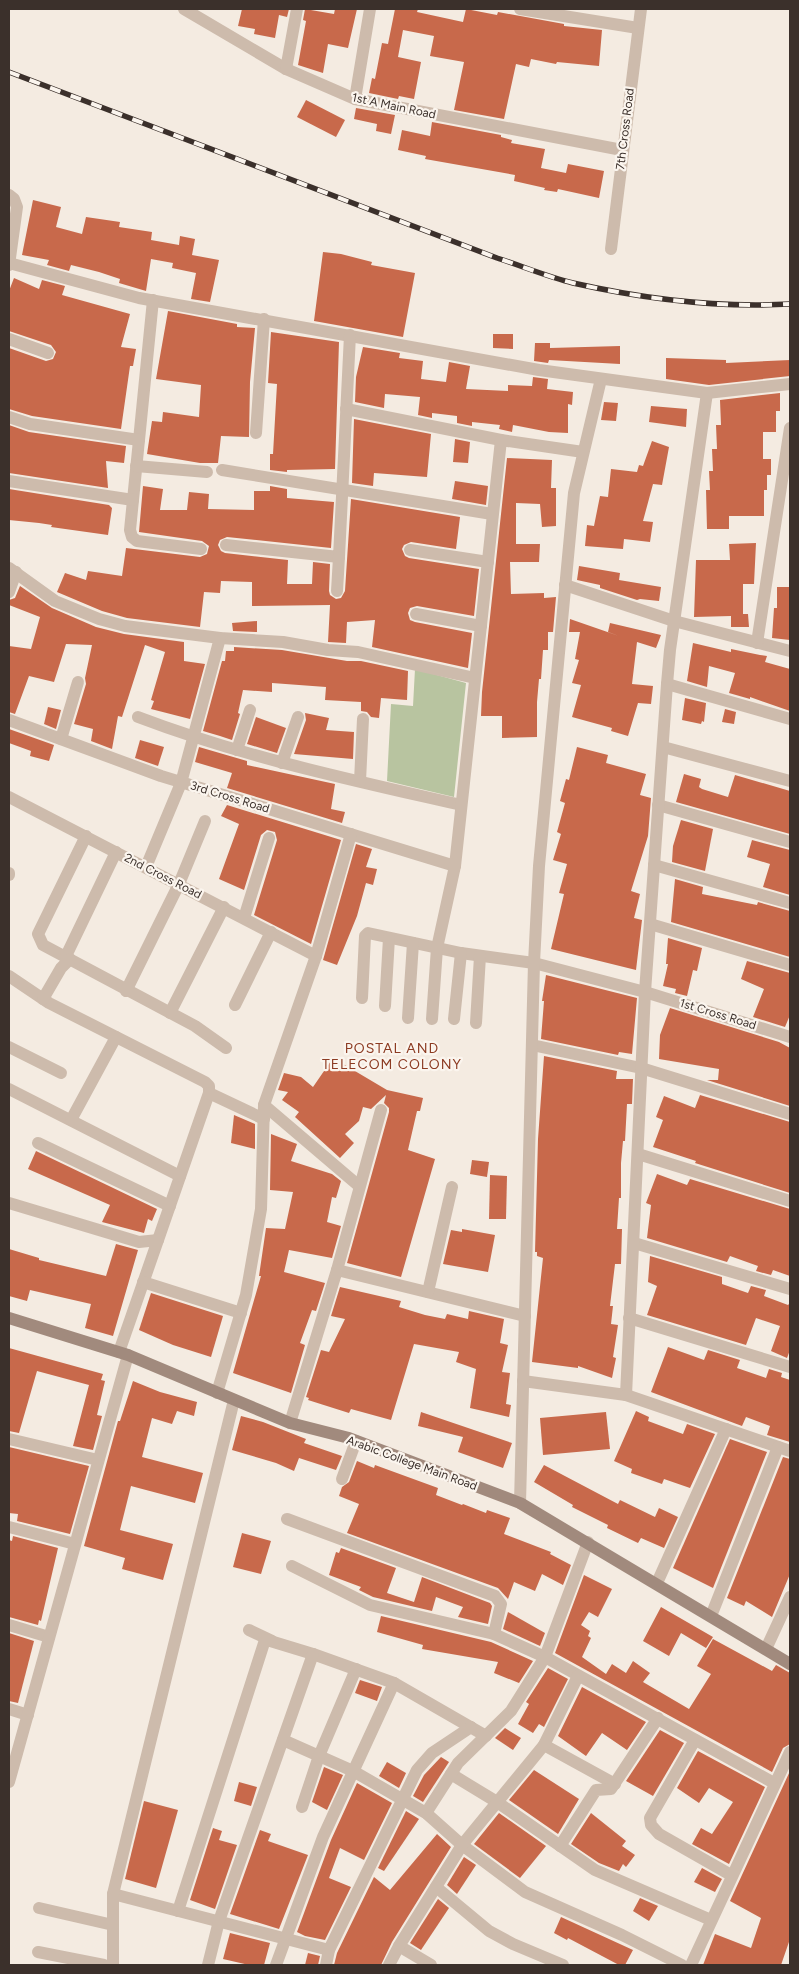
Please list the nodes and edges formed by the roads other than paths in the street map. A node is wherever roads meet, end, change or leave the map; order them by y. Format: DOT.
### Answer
graph roads {
  1 [pos="184,9"];
  2 [pos="297,9"];
  3 [pos="370,9"];
  4 [pos="520,9"];
  5 [pos="641,9"];
  6 [pos="638,28"];
  7 [pos="286,69"];
  8 [pos="355,100"];
  9 [pos="622,150"];
  10 [pos="9,195"];
  11 [pos="610,249"];
  12 [pos="9,264"];
  13 [pos="153,300"];
  14 [pos="264,319"];
  15 [pos="350,335"];
  16 [pos="9,339"];
  17 [pos="48,353"];
  18 [pos="601,379"];
  19 [pos="790,384"];
  20 [pos="707,393"];
  21 [pos="346,409"];
  22 [pos="9,417"];
  23 [pos="790,428"];
  24 [pos="256,433"];
  25 [pos="139,440"];
  26 [pos="501,440"];
  27 [pos="584,452"];
  28 [pos="136,466"];
  29 [pos="222,470"];
  30 [pos="207,472"];
  31 [pos="9,481"];
  32 [pos="343,488"];
  33 [pos="133,500"];
  34 [pos="492,514"];
  35 [pos="226,545"];
  36 [pos="201,549"];
  37 [pos="410,550"];
  38 [pos="340,557"];
  39 [pos="488,562"];
  40 [pos="12,570"];
  41 [pos="565,585"];
  42 [pos="337,591"];
  43 [pos="9,592"];
  44 [pos="416,614"];
  45 [pos="674,621"];
  46 [pos="481,626"];
  47 [pos="220,638"];
  48 [pos="757,643"];
  49 [pos="790,651"];
  50 [pos="475,678"];
  51 [pos="78,682"];
  52 [pos="667,684"];
  53 [pos="250,710"];
  54 [pos="138,717"];
  55 [pos="298,717"];
  56 [pos="363,719"];
  57 [pos="790,719"];
  58 [pos="9,720"];
  59 [pos="193,738"];
  60 [pos="61,739"];
  61 [pos="663,747"];
  62 [pos="237,750"];
  63 [pos="282,763"];
  64 [pos="360,781"];
  65 [pos="790,781"];
  66 [pos="181,782"];
  67 [pos="9,797"];
  68 [pos="658,805"];
  69 [pos="461,806"];
  70 [pos="205,821"];
  71 [pos="351,834"];
  72 [pos="86,836"];
  73 [pos="270,838"];
  74 [pos="790,842"];
  75 [pos="116,852"];
  76 [pos="654,865"];
  77 [pos="455,866"];
  78 [pos="146,867"];
  79 [pos="179,884"];
  80 [pos="790,904"];
  81 [pos="224,907"];
  82 [pos="244,918"];
  83 [pos="650,924"];
  84 [pos="271,932"];
  85 [pos="389,938"];
  86 [pos="413,943"];
  87 [pos="437,948"];
  88 [pos="461,953"];
  89 [pos="316,956"];
  90 [pos="480,956"];
  91 [pos="68,957"];
  92 [pos="534,963"];
  93 [pos="790,965"];
  94 [pos="9,976"];
  95 [pos="126,991"];
  96 [pos="645,992"];
  97 [pos="362,998"];
  98 [pos="43,999"];
  99 [pos="235,1005"];
  100 [pos="385,1006"];
  101 [pos="170,1013"];
  102 [pos="408,1018"];
  103 [pos="432,1019"];
  104 [pos="454,1019"];
  105 [pos="476,1023"];
  106 [pos="116,1037"];
  107 [pos="790,1037"];
  108 [pos="532,1045"];
  109 [pos="9,1047"];
  110 [pos="226,1048"];
  111 [pos="641,1068"];
  112 [pos="61,1073"];
  113 [pos="9,1089"];
  114 [pos="209,1093"];
  115 [pos="264,1105"];
  116 [pos="381,1110"];
  117 [pos="790,1114"];
  118 [pos="264,1119"];
  119 [pos="71,1120"];
  120 [pos="38,1143"];
  121 [pos="638,1154"];
  122 [pos="180,1176"];
  123 [pos="359,1186"];
  124 [pos="452,1187"];
  125 [pos="790,1201"];
  126 [pos="9,1203"];
  127 [pos="170,1206"];
  128 [pos="158,1240"];
  129 [pos="634,1243"];
  130 [pos="337,1270"];
  131 [pos="143,1282"];
  132 [pos="790,1290"];
  133 [pos="428,1292"];
  134 [pos="241,1313"];
  135 [pos="525,1316"];
  136 [pos="9,1318"];
  137 [pos="629,1318"];
  138 [pos="123,1354"];
  139 [pos="790,1367"];
  140 [pos="523,1380"];
  141 [pos="216,1393"];
  142 [pos="626,1395"];
  143 [pos="234,1400"];
  144 [pos="290,1423"];
  145 [pos="726,1429"];
  146 [pos="9,1439"];
  147 [pos="356,1441"];
  148 [pos="784,1449"];
  149 [pos="98,1460"];
  150 [pos="342,1479"];
  151 [pos="520,1503"];
  152 [pos="287,1519"];
  153 [pos="9,1527"];
  154 [pos="588,1542"];
  155 [pos="75,1544"];
  156 [pos="292,1566"];
  157 [pos="657,1583"];
  158 [pos="790,1597"];
  159 [pos="711,1616"];
  160 [pos="9,1625"];
  161 [pos="249,1630"];
  162 [pos="494,1634"];
  163 [pos="50,1636"];
  164 [pos="272,1640"];
  165 [pos="766,1649"];
  166 [pos="314,1654"];
  167 [pos="545,1657"];
  168 [pos="790,1664"];
  169 [pos="356,1669"];
  170 [pos="578,1676"];
  171 [pos="394,1683"];
  172 [pos="9,1709"];
  173 [pos="28,1715"];
  174 [pos="658,1718"];
  175 [pos="471,1727"];
  176 [pos="486,1736"];
  177 [pos="283,1740"];
  178 [pos="695,1740"];
  179 [pos="544,1745"];
  180 [pos="790,1752"];
  181 [pos="319,1756"];
  182 [pos="353,1771"];
  183 [pos="451,1774"];
  184 [pos="9,1779"];
  185 [pos="774,1783"];
  186 [pos="615,1784"];
  187 [pos="403,1800"];
  188 [pos="497,1802"];
  189 [pos="302,1808"];
  190 [pos="426,1813"];
  191 [pos="462,1844"];
  192 [pos="560,1846"];
  193 [pos="731,1875"];
  194 [pos="436,1886"];
  195 [pos="113,1894"];
  196 [pos="39,1908"];
  197 [pos="178,1911"];
  198 [pos="710,1920"];
  199 [pos="219,1921"];
  200 [pos="113,1925"];
  201 [pos="285,1939"];
  202 [pos="399,1946"];
  203 [pos="329,1950"];
  204 [pos="38,1952"];
  205 [pos="104,1965"];
  206 [pos="113,1965"];
  207 [pos="208,1965"];
  208 [pos="276,1965"];
  209 [pos="326,1965"];
  210 [pos="389,1965"];
  211 [pos="431,1965"];
  212 [pos="564,1965"];
  213 [pos="682,1965"];
  214 [pos="691,1965"];
  1 -- 7 [label="street, 1st A Main Road"];
  2 -- 7 [label="street"];
  3 -- 8 [label="street"];
  4 -- 6 [label="street"];
  5 -- 6 [label="street, 7th Cross Road"];
  6 -- 9 [label="street, 7th Cross Road"];
  7 -- 8 [label="street, 1st A Main Road"];
  8 -- 9 [label="street, 1st A Main Road"];
  9 -- 11 [label="street, 7th Cross Road"];
  10 -- 12 [label="street"];
  12 -- 13 [label="street"];
  13 -- 14 [label="street"];
  13 -- 25 [label="street"];
  14 -- 15 [label="street"];
  14 -- 24 [label="street"];
  15 -- 18 [label="street"];
  15 -- 21 [label="street"];
  16 -- 17 [label="street"];
  18 -- 20 [label="street"];
  18 -- 27 [label="street"];
  19 -- 20 [label="street"];
  20 -- 45 [label="street"];
  21 -- 26 [label="street"];
  21 -- 32 [label="street"];
  22 -- 25 [label="street"];
  23 -- 48 [label="street"];
  25 -- 28 [label="street"];
  26 -- 27 [label="street"];
  26 -- 34 [label="street"];
  27 -- 41 [label="street"];
  28 -- 30 [label="street"];
  28 -- 33 [label="street"];
  29 -- 32 [label="street"];
  31 -- 33 [label="street"];
  32 -- 34 [label="street"];
  32 -- 38 [label="street"];
  33 -- 36 [label="street"];
  34 -- 39 [label="street"];
  35 -- 38 [label="street"];
  37 -- 39 [label="street"];
  38 -- 42 [label="street"];
  39 -- 46 [label="street"];
  40 -- 43 [label="street"];
  40 -- 47 [label="street"];
  41 -- 45 [label="street"];
  41 -- 92 [label="street"];
  44 -- 46 [label="street"];
  45 -- 48 [label="street"];
  45 -- 52 [label="street"];
  46 -- 50 [label="street"];
  47 -- 50 [label="street"];
  47 -- 59 [label="street"];
  48 -- 49 [label="street"];
  50 -- 69 [label="street"];
  51 -- 60 [label="street"];
  52 -- 57 [label="street"];
  52 -- 61 [label="street"];
  53 -- 62 [label="street"];
  54 -- 59 [label="street"];
  55 -- 63 [label="street"];
  56 -- 64 [label="street"];
  58 -- 60 [label="street, 3rd Cross Road"];
  59 -- 62 [label="street"];
  59 -- 66 [label="street"];
  60 -- 66 [label="street, 3rd Cross Road"];
  61 -- 65 [label="street"];
  61 -- 68 [label="street"];
  62 -- 63 [label="street"];
  63 -- 64 [label="street"];
  64 -- 69 [label="street"];
  66 -- 71 [label="street, 3rd Cross Road"];
  66 -- 78 [label="street"];
  67 -- 72 [label="street, 2nd Cross Road"];
  68 -- 74 [label="street"];
  68 -- 76 [label="street"];
  69 -- 77 [label="street"];
  70 -- 79 [label="street"];
  71 -- 77 [label="street, 3rd Cross Road"];
  71 -- 89 [label="street"];
  72 -- 75 [label="street, 2nd Cross Road"];
  72 -- 91 [label="street"];
  73 -- 82 [label="street"];
  75 -- 78 [label="street, 2nd Cross Road"];
  75 -- 91 [label="street"];
  76 -- 80 [label="street"];
  76 -- 83 [label="street"];
  77 -- 87 [label="street"];
  78 -- 79 [label="street, 2nd Cross Road"];
  79 -- 81 [label="street, 2nd Cross Road"];
  79 -- 95 [label="street"];
  81 -- 82 [label="street, 2nd Cross Road"];
  81 -- 101 [label="street"];
  82 -- 84 [label="street, 2nd Cross Road"];
  83 -- 93 [label="street"];
  83 -- 96 [label="street"];
  84 -- 89 [label="street, 2nd Cross Road"];
  84 -- 99 [label="street"];
  85 -- 86 [label="street, 1st Cross Road"];
  85 -- 97 [label="street, 1st Cross Road"];
  85 -- 100 [label="street"];
  86 -- 87 [label="street, 1st Cross Road"];
  86 -- 102 [label="street"];
  87 -- 88 [label="street, 1st Cross Road"];
  87 -- 103 [label="street"];
  88 -- 90 [label="street, 1st Cross Road"];
  88 -- 104 [label="street"];
  89 -- 115 [label="street"];
  90 -- 92 [label="street, 1st Cross Road"];
  90 -- 105 [label="street"];
  91 -- 95 [label="street"];
  91 -- 98 [label="street"];
  92 -- 96 [label="street, 1st Cross Road"];
  92 -- 108 [label="street"];
  94 -- 98 [label="street"];
  95 -- 101 [label="street"];
  96 -- 107 [label="street, 1st Cross Road"];
  96 -- 111 [label="street"];
  98 -- 106 [label="street"];
  101 -- 110 [label="street"];
  106 -- 114 [label="street"];
  106 -- 119 [label="street"];
  108 -- 111 [label="street"];
  108 -- 135 [label="street"];
  109 -- 112 [label="street"];
  111 -- 117 [label="street"];
  111 -- 121 [label="street"];
  113 -- 119 [label="street"];
  114 -- 118 [label="street"];
  114 -- 122 [label="street"];
  115 -- 118 [label="street"];
  115 -- 123 [label="street"];
  116 -- 123 [label="street"];
  118 -- 134 [label="street"];
  119 -- 122 [label="street"];
  120 -- 127 [label="street"];
  121 -- 125 [label="street"];
  121 -- 129 [label="street"];
  122 -- 127 [label="street"];
  123 -- 130 [label="street"];
  124 -- 133 [label="street"];
  126 -- 128 [label="street"];
  127 -- 128 [label="street"];
  128 -- 131 [label="street"];
  129 -- 132 [label="street"];
  129 -- 137 [label="street"];
  130 -- 133 [label="street"];
  130 -- 144 [label="street"];
  131 -- 134 [label="street"];
  131 -- 138 [label="street"];
  133 -- 135 [label="street"];
  134 -- 141 [label="street"];
  135 -- 140 [label="street"];
  136 -- 138 [label="main road, Arabic College Main Road"];
  137 -- 139 [label="street"];
  137 -- 142 [label="street"];
  138 -- 141 [label="main road, Arabic College Main Road"];
  138 -- 149 [label="street"];
  140 -- 142 [label="street"];
  140 -- 151 [label="street"];
  141 -- 143 [label="main road, Arabic College Main Road"];
  142 -- 145 [label="street"];
  143 -- 144 [label="main road, Arabic College Main Road"];
  143 -- 195 [label="street"];
  144 -- 147 [label="main road, Arabic College Main Road"];
  145 -- 148 [label="street"];
  145 -- 157 [label="street"];
  146 -- 149 [label="street"];
  147 -- 150 [label="street"];
  147 -- 151 [label="main road, Arabic College Main Road"];
  148 -- 159 [label="street"];
  149 -- 155 [label="street"];
  151 -- 154 [label="main road, Arabic College Main Road"];
  152 -- 162 [label="street"];
  153 -- 155 [label="street"];
  154 -- 157 [label="main road, Arabic College Main Road"];
  154 -- 167 [label="street"];
  155 -- 163 [label="street"];
  156 -- 162 [label="street"];
  157 -- 159 [label="main road, Arabic College Main Road"];
  158 -- 165 [label="street"];
  159 -- 165 [label="main road, Arabic College Main Road"];
  160 -- 163 [label="street"];
  161 -- 164 [label="street"];
  162 -- 167 [label="street"];
  163 -- 173 [label="street"];
  164 -- 166 [label="street"];
  164 -- 197 [label="street"];
  165 -- 168 [label="main road, Arabic College Main Road"];
  166 -- 169 [label="street"];
  166 -- 177 [label="street"];
  167 -- 170 [label="street"];
  167 -- 176 [label="street"];
  169 -- 171 [label="street"];
  169 -- 181 [label="street"];
  170 -- 174 [label="street"];
  170 -- 179 [label="street"];
  171 -- 175 [label="street"];
  171 -- 182 [label="street"];
  172 -- 173 [label="street"];
  173 -- 184 [label="street"];
  174 -- 178 [label="street"];
  174 -- 186 [label="street"];
  175 -- 176 [label="street"];
  175 -- 187 [label="street"];
  176 -- 183 [label="street"];
  177 -- 181 [label="street"];
  177 -- 199 [label="street"];
  178 -- 185 [label="street"];
  178 -- 193 [label="street"];
  179 -- 186 [label="street"];
  179 -- 188 [label="street"];
  180 -- 185 [label="street"];
  181 -- 182 [label="street"];
  181 -- 189 [label="street"];
  182 -- 187 [label="street"];
  182 -- 201 [label="street"];
  183 -- 188 [label="street"];
  183 -- 190 [label="street"];
  185 -- 193 [label="street"];
  186 -- 192 [label="street"];
  187 -- 190 [label="street"];
  187 -- 203 [label="street"];
  188 -- 191 [label="street"];
  188 -- 192 [label="street"];
  190 -- 191 [label="street"];
  191 -- 194 [label="street"];
  191 -- 213 [label="street"];
  192 -- 198 [label="street"];
  193 -- 198 [label="street"];
  194 -- 202 [label="street"];
  194 -- 212 [label="street"];
  195 -- 197 [label="street"];
  195 -- 200 [label="street"];
  196 -- 200 [label="street"];
  197 -- 199 [label="street"];
  198 -- 214 [label="street"];
  199 -- 201 [label="street"];
  199 -- 207 [label="street"];
  200 -- 206 [label="street"];
  201 -- 203 [label="street"];
  201 -- 208 [label="street"];
  202 -- 210 [label="street"];
  202 -- 211 [label="street"];
  203 -- 209 [label="street"];
  204 -- 205 [label="street"];
}
